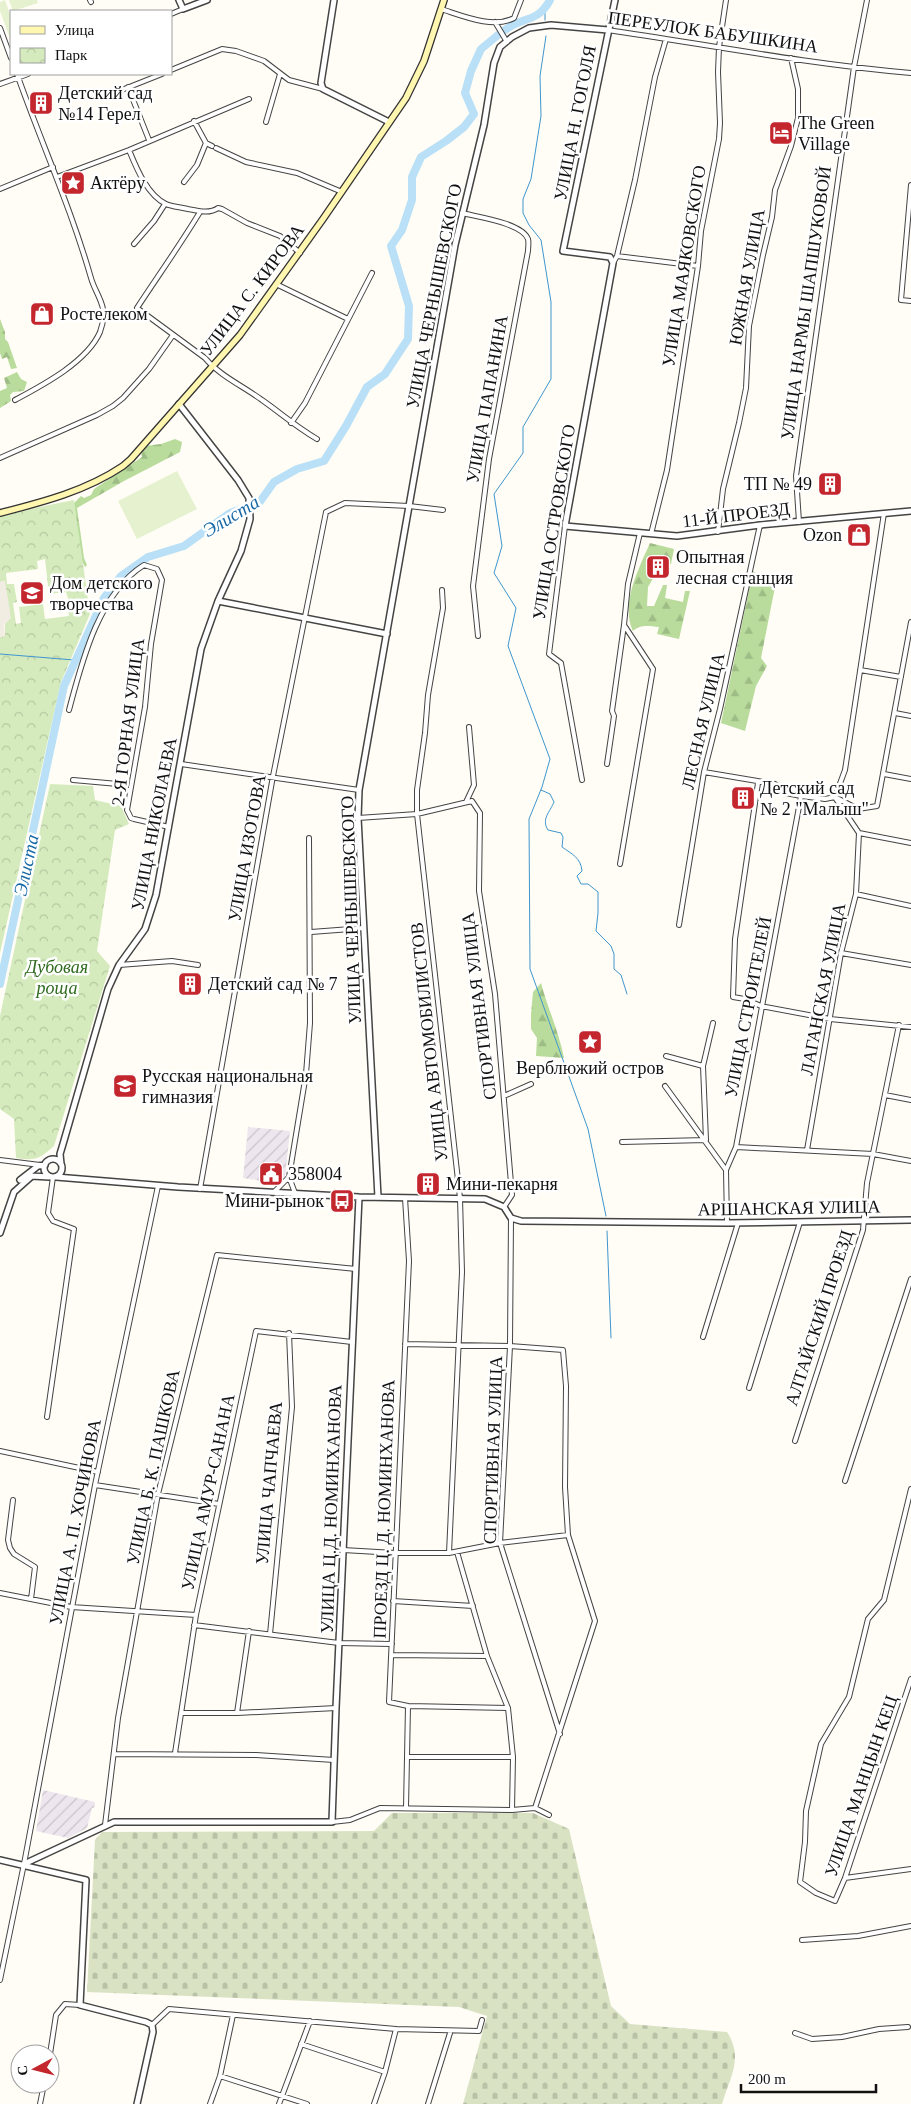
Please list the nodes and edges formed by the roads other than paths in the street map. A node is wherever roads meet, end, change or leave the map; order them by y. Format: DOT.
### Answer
graph roads {
  1 [pos="179,0"];
  2 [pos="207,0"];
  3 [pos="334,0"];
  4 [pos="444,0"];
  5 [pos="522,0"];
  6 [pos="615,0"];
  7 [pos="726,0"];
  8 [pos="867,0"];
  9 [pos="441,9"];
  10 [pos="183,10"];
  11 [pos="172,14"];
  12 [pos="495,22"];
  13 [pos="0,28"];
  14 [pos="608,30"];
  15 [pos="666,39"];
  16 [pos="507,42"];
  17 [pos="719,47"];
  18 [pos="10,55"];
  19 [pos="791,58"];
  20 [pos="494,63"];
  21 [pos="854,67"];
  22 [pos="172,70"];
  23 [pos="911,73"];
  24 [pos="280,74"];
  25 [pos="18,75"];
  26 [pos="159,75"];
  27 [pos="0,84"];
  28 [pos="128,87"];
  29 [pos="323,89"];
  30 [pos="109,95"];
  31 [pos="250,99"];
  32 [pos="194,121"];
  33 [pos="266,122"];
  34 [pos="389,122"];
  35 [pos="149,140"];
  36 [pos="206,143"];
  37 [pos="129,150"];
  38 [pos="53,167"];
  39 [pos="57,177"];
  40 [pos="184,182"];
  41 [pos="911,185"];
  42 [pos="0,188"];
  43 [pos="342,192"];
  44 [pos="165,204"];
  45 [pos="200,212"];
  46 [pos="462,213"];
  47 [pos="134,244"];
  48 [pos="300,253"];
  49 [pos="617,256"];
  50 [pos="613,263"];
  51 [pos="698,266"];
  52 [pos="372,273"];
  53 [pos="278,285"];
  54 [pos="911,301"];
  55 [pos="348,319"];
  56 [pos="173,336"];
  57 [pos="213,367"];
  58 [pos="15,400"];
  59 [pos="179,404"];
  60 [pos="291,423"];
  61 [pos="317,438"];
  62 [pos="0,458"];
  63 [pos="409,506"];
  64 [pos="443,510"];
  65 [pos="911,511"];
  66 [pos="0,513"];
  67 [pos="884,513"];
  68 [pos="799,522"];
  69 [pos="760,525"];
  70 [pos="565,526"];
  71 [pos="718,532"];
  72 [pos="640,533"];
  73 [pos="651,534"];
  74 [pos="442,590"];
  75 [pos="218,601"];
  76 [pos="304,618"];
  77 [pos="911,622"];
  78 [pos="624,625"];
  79 [pos="386,634"];
  80 [pos="478,636"];
  81 [pos="905,656"];
  82 [pos="911,657"];
  83 [pos="860,670"];
  84 [pos="902,677"];
  85 [pos="69,710"];
  86 [pos="895,713"];
  87 [pos="911,716"];
  88 [pos="468,727"];
  89 [pos="180,764"];
  90 [pos="607,764"];
  91 [pos="704,772"];
  92 [pos="884,774"];
  93 [pos="273,776"];
  94 [pos="911,779"];
  95 [pos="73,780"];
  96 [pos="582,780"];
  97 [pos="758,783"];
  98 [pos="359,790"];
  99 [pos="129,791"];
  100 [pos="800,796"];
  101 [pos="835,797"];
  102 [pos="466,802"];
  103 [pos="417,814"];
  104 [pos="358,818"];
  105 [pos="169,827"];
  106 [pos="859,833"];
  107 [pos="309,838"];
  108 [pos="911,843"];
  109 [pos="620,864"];
  110 [pos="856,894"];
  111 [pos="911,906"];
  112 [pos="679,925"];
  113 [pos="364,928"];
  114 [pos="310,932"];
  115 [pos="841,952"];
  116 [pos="198,964"];
  117 [pos="119,965"];
  118 [pos="911,965"];
  119 [pos="761,1006"];
  120 [pos="830,1019"];
  121 [pos="713,1024"];
  122 [pos="899,1025"];
  123 [pos="911,1027"];
  124 [pos="666,1056"];
  125 [pos="703,1066"];
  126 [pos="531,1084"];
  127 [pos="665,1086"];
  128 [pos="885,1095"];
  129 [pos="504,1096"];
  130 [pos="911,1100"];
  131 [pos="706,1140"];
  132 [pos="622,1142"];
  133 [pos="63,1144"];
  134 [pos="736,1147"];
  135 [pos="806,1150"];
  136 [pos="873,1154"];
  137 [pos="0,1160"];
  138 [pos="911,1162"];
  139 [pos="47,1163"];
  140 [pos="62,1165"];
  141 [pos="726,1170"];
  142 [pos="53,1177"];
  143 [pos="289,1177"];
  144 [pos="75,1178"];
  145 [pos="158,1186"];
  146 [pos="200,1189"];
  147 [pos="14,1192"];
  148 [pos="274,1192"];
  149 [pos="295,1193"];
  150 [pos="360,1197"];
  151 [pos="378,1197"];
  152 [pos="405,1198"];
  153 [pos="460,1198"];
  154 [pos="504,1207"];
  155 [pos="511,1218"];
  156 [pos="863,1220"];
  157 [pos="911,1220"];
  158 [pos="800,1222"];
  159 [pos="738,1223"];
  160 [pos="727,1224"];
  161 [pos="0,1233"];
  162 [pos="356,1270"];
  163 [pos="911,1279"];
  164 [pos="289,1333"];
  165 [pos="703,1337"];
  166 [pos="352,1342"];
  167 [pos="405,1344"];
  168 [pos="458,1345"];
  169 [pos="510,1346"];
  170 [pos="750,1388"];
  171 [pos="47,1417"];
  172 [pos="794,1441"];
  173 [pos="0,1451"];
  174 [pos="98,1472"];
  175 [pos="845,1481"];
  176 [pos="95,1485"];
  177 [pos="911,1489"];
  178 [pos="158,1494"];
  179 [pos="12,1500"];
  180 [pos="218,1504"];
  181 [pos="568,1535"];
  182 [pos="500,1542"];
  183 [pos="343,1550"];
  184 [pos="458,1552"];
  185 [pos="395,1553"];
  186 [pos="449,1553"];
  187 [pos="0,1594"];
  188 [pos="31,1598"];
  189 [pos="393,1601"];
  190 [pos="473,1606"];
  191 [pos="72,1607"];
  192 [pos="137,1610"];
  193 [pos="196,1615"];
  194 [pos="194,1625"];
  195 [pos="248,1631"];
  196 [pos="270,1634"];
  197 [pos="340,1643"];
  198 [pos="392,1644"];
  199 [pos="392,1655"];
  200 [pos="487,1656"];
  201 [pos="911,1679"];
  202 [pos="408,1706"];
  203 [pos="336,1708"];
  204 [pos="508,1708"];
  205 [pos="182,1713"];
  206 [pos="237,1713"];
  207 [pos="560,1734"];
  208 [pos="175,1753"];
  209 [pos="114,1754"];
  210 [pos="408,1757"];
  211 [pos="513,1757"];
  212 [pos="334,1760"];
  213 [pos="406,1808"];
  214 [pos="535,1808"];
  215 [pos="512,1810"];
  216 [pos="549,1814"];
  217 [pos="332,1822"];
  218 [pos="105,1825"];
  219 [pos="0,1860"];
  220 [pos="24,1864"];
  221 [pos="911,1868"];
  222 [pos="845,1878"];
  223 [pos="911,1926"];
  224 [pos="802,1940"];
  225 [pos="0,1980"];
  226 [pos="80,2005"];
  227 [pos="233,2015"];
  228 [pos="482,2020"];
  229 [pos="310,2021"];
  230 [pos="152,2025"];
  231 [pos="908,2027"];
  232 [pos="396,2029"];
  233 [pos="450,2033"];
  234 [pos="795,2033"];
  235 [pos="52,2044"];
  236 [pos="301,2044"];
  237 [pos="385,2072"];
  238 [pos="220,2076"];
  239 [pos="282,2096"];
  240 [pos="137,2104"];
  241 [pos="210,2104"];
  242 [pos="279,2104"];
  243 [pos="307,2104"];
  244 [pos="374,2104"];
  245 [pos="428,2104"];
  1 -- 10 [label="street"];
  2 -- 10 [label="street"];
  3 -- 29 [label="street"];
  4 -- 9 [label="main road, УЛИЦА С. КИРОВА"];
  5 -- 12 [label="street"];
  6 -- 14 [label="street, УЛИЦА Н. ГОГОЛЯ"];
  7 -- 17 [label="street, УЛИЦА МАЯКОВСКОГО"];
  8 -- 21 [label="street, УЛИЦА НАРМЫ ШАПШУКОВОЙ"];
  9 -- 12 [label="street"];
  9 -- 34 [label="main road, УЛИЦА С. КИРОВА"];
  10 -- 11 [label="street"];
  12 -- 16 [label="street"];
  13 -- 18 [label="street"];
  14 -- 15 [label="street, ПЕРЕУЛОК БАБУШКИНА"];
  14 -- 16 [label="street, ПЕРЕУЛОК БАБУШКИНА"];
  14 -- 50 [label="street, УЛИЦА Н. ГОГОЛЯ"];
  15 -- 17 [label="street, ПЕРЕУЛОК БАБУШКИНА"];
  15 -- 49 [label="street, УЛИЦА ОСТРОВСКОГО"];
  16 -- 20 [label="street, ПЕРЕУЛОК БАБУШКИНА"];
  17 -- 19 [label="street, ПЕРЕУЛОК БАБУШКИНА"];
  17 -- 51 [label="street, УЛИЦА МАЯКОВСКОГО"];
  19 -- 21 [label="street, ПЕРЕУЛОК БАБУШКИНА"];
  19 -- 71 [label="street, ЮЖНАЯ УЛИЦА"];
  20 -- 46 [label="street, УЛИЦА ЧЕРНЫШЕВСКОГО"];
  21 -- 23 [label="street, ПЕРЕУЛОК БАБУШКИНА"];
  21 -- 68 [label="street, УЛИЦА НАРМЫ ШАПШУКОВОЙ"];
  22 -- 24 [label="street"];
  24 -- 29 [label="street"];
  24 -- 33 [label="street"];
  25 -- 27 [label="street"];
  25 -- 38 [label="street"];
  26 -- 28 [label="street"];
  28 -- 30 [label="street"];
  28 -- 35 [label="street"];
  29 -- 34 [label="street"];
  31 -- 32 [label="street"];
  32 -- 35 [label="street"];
  32 -- 36 [label="street"];
  34 -- 43 [label="main road, УЛИЦА С. КИРОВА"];
  35 -- 37 [label="street"];
  36 -- 40 [label="street"];
  36 -- 43 [label="street"];
  37 -- 39 [label="street"];
  37 -- 44 [label="street"];
  38 -- 39 [label="street"];
  38 -- 42 [label="street"];
  39 -- 58 [label="street"];
  41 -- 54 [label="street"];
  43 -- 48 [label="main road, УЛИЦА С. КИРОВА"];
  44 -- 45 [label="street"];
  44 -- 47 [label="street"];
  45 -- 48 [label="street"];
  45 -- 56 [label="street"];
  46 -- 63 [label="street, УЛИЦА ЧЕРНЫШЕВСКОГО"];
  46 -- 80 [label="street, УЛИЦА ПАПАНИНА"];
  48 -- 53 [label="main road, УЛИЦА С. КИРОВА"];
  49 -- 50 [label="street, УЛИЦА ОСТРОВСКОГО"];
  49 -- 51 [label="street"];
  50 -- 70 [label="street, УЛИЦА ОСТРОВСКОГО"];
  51 -- 73 [label="street, УЛИЦА МАЯКОВСКОГО"];
  52 -- 55 [label="street"];
  53 -- 55 [label="street"];
  53 -- 57 [label="main road, УЛИЦА С. КИРОВА"];
  55 -- 60 [label="street"];
  56 -- 57 [label="street"];
  56 -- 62 [label="street"];
  57 -- 59 [label="main road, УЛИЦА С. КИРОВА"];
  57 -- 60 [label="street"];
  59 -- 66 [label="main road, УЛИЦА С. КИРОВА"];
  59 -- 75 [label="street, УЛИЦА НИКОЛАЕВА"];
  60 -- 61 [label="street"];
  63 -- 64 [label="street"];
  63 -- 76 [label="street, УЛИЦА ИЗОТОВА"];
  63 -- 79 [label="street, УЛИЦА ЧЕРНЫШЕВСКОГО"];
  65 -- 67 [label="street, 11-Й ПРОЕЗД"];
  67 -- 68 [label="street, 11-Й ПРОЕЗД"];
  67 -- 83 [label="street"];
  68 -- 69 [label="street, 11-Й ПРОЕЗД"];
  69 -- 71 [label="street, 11-Й ПРОЕЗД"];
  69 -- 91 [label="street, ЛЕСНАЯ УЛИЦА"];
  70 -- 72 [label="street, 11-Й ПРОЕЗД"];
  70 -- 96 [label="street, УЛИЦА ОСТРОВСКОГО"];
  71 -- 73 [label="street, 11-Й ПРОЕЗД"];
  72 -- 73 [label="street, 11-Й ПРОЕЗД"];
  72 -- 78 [label="street"];
  74 -- 103 [label="street, УЛИЦА АВТОМОБИЛИСТОВ"];
  75 -- 76 [label="street"];
  75 -- 89 [label="street, УЛИЦА НИКОЛАЕВА"];
  76 -- 79 [label="street"];
  76 -- 93 [label="street, УЛИЦА ИЗОТОВА"];
  77 -- 81 [label="street"];
  78 -- 90 [label="street"];
  78 -- 109 [label="street"];
  79 -- 98 [label="street, УЛИЦА ЧЕРНЫШЕВСКОГО"];
  81 -- 82 [label="street"];
  81 -- 84 [label="street"];
  83 -- 84 [label="street"];
  83 -- 101 [label="street"];
  84 -- 86 [label="street"];
  85 -- 99 [label="street, 2-Я ГОРНАЯ УЛИЦА"];
  86 -- 87 [label="street"];
  86 -- 92 [label="street"];
  88 -- 102 [label="street"];
  89 -- 93 [label="street"];
  89 -- 105 [label="street, УЛИЦА НИКОЛАЕВА"];
  91 -- 97 [label="street"];
  91 -- 112 [label="street, ЛЕСНАЯ УЛИЦА"];
  92 -- 94 [label="street"];
  92 -- 101 [label="street"];
  93 -- 98 [label="street"];
  93 -- 146 [label="street, УЛИЦА ИЗОТОВА"];
  95 -- 99 [label="street"];
  97 -- 100 [label="street"];
  97 -- 119 [label="street"];
  98 -- 104 [label="street, УЛИЦА ЧЕРНЫШЕВСКОГО"];
  99 -- 105 [label="street, 2-Я ГОРНАЯ УЛИЦА"];
  100 -- 101 [label="street"];
  100 -- 119 [label="street, УЛИЦА СТРОИТЕЛЕЙ"];
  101 -- 106 [label="street"];
  102 -- 103 [label="street"];
  102 -- 129 [label="street, СПОРТИВНАЯ УЛИЦА"];
  103 -- 104 [label="street"];
  103 -- 153 [label="street, УЛИЦА АВТОМОБИЛИСТОВ"];
  104 -- 113 [label="street, УЛИЦА ЧЕРНЫШЕВСКОГО"];
  105 -- 117 [label="street, УЛИЦА НИКОЛАЕВА"];
  106 -- 108 [label="street"];
  106 -- 110 [label="street, ЛАГАНСКАЯ УЛИЦА"];
  107 -- 114 [label="street"];
  110 -- 111 [label="street"];
  110 -- 115 [label="street, ЛАГАНСКАЯ УЛИЦА"];
  113 -- 114 [label="street"];
  113 -- 151 [label="street, УЛИЦА ЧЕРНЫШЕВСКОГО"];
  114 -- 143 [label="street"];
  115 -- 118 [label="street"];
  115 -- 120 [label="street, ЛАГАНСКАЯ УЛИЦА"];
  116 -- 117 [label="street"];
  117 -- 133 [label="street, УЛИЦА НИКОЛАЕВА"];
  119 -- 120 [label="street"];
  119 -- 134 [label="street, УЛИЦА СТРОИТЕЛЕЙ"];
  120 -- 122 [label="street"];
  120 -- 135 [label="street, ЛАГАНСКАЯ УЛИЦА"];
  121 -- 125 [label="street"];
  122 -- 123 [label="street"];
  122 -- 128 [label="street, АЛТАЙСКИЙ ПРОЕЗД"];
  124 -- 125 [label="street"];
  125 -- 131 [label="street"];
  126 -- 129 [label="street"];
  127 -- 131 [label="street"];
  128 -- 130 [label="street"];
  128 -- 136 [label="street, АЛТАЙСКИЙ ПРОЕЗД"];
  129 -- 154 [label="street, СПОРТИВНАЯ УЛИЦА"];
  131 -- 132 [label="street"];
  131 -- 141 [label="street"];
  133 -- 139 [label="street"];
  133 -- 140 [label="street, УЛИЦА НИКОЛАЕВА"];
  134 -- 135 [label="street"];
  134 -- 141 [label="street, УЛИЦА СТРОИТЕЛЕЙ"];
  135 -- 136 [label="street"];
  136 -- 138 [label="street"];
  136 -- 156 [label="street, АЛТАЙСКИЙ ПРОЕЗД"];
  137 -- 139 [label="street"];
  139 -- 140 [label="street"];
  139 -- 142 [label="street"];
  139 -- 147 [label="street"];
  140 -- 142 [label="street"];
  140 -- 144 [label="street"];
  141 -- 160 [label="street, УЛИЦА СТРОИТЕЛЕЙ"];
  142 -- 144 [label="street"];
  142 -- 147 [label="street"];
  142 -- 171 [label="street"];
  143 -- 148 [label="street"];
  143 -- 149 [label="street"];
  144 -- 145 [label="street"];
  145 -- 146 [label="street"];
  145 -- 174 [label="street, УЛИЦА А. П. ХОЧИНОВА"];
  146 -- 148 [label="street"];
  147 -- 161 [label="street"];
  148 -- 149 [label="street"];
  149 -- 150 [label="street"];
  150 -- 151 [label="street"];
  150 -- 162 [label="street, УЛИЦА Ц.Д. НОМИНХАНОВА"];
  151 -- 152 [label="street"];
  152 -- 153 [label="street"];
  152 -- 167 [label="street, ПРОЕЗД Ц. Д. НОМИНХАНОВА"];
  153 -- 154 [label="street"];
  153 -- 168 [label="street, УЛИЦА АВТОМОБИЛИСТОВ"];
  154 -- 155 [label="street"];
  155 -- 160 [label="street, АРШАНСКАЯ УЛИЦА"];
  155 -- 169 [label="street, СПОРТИВНАЯ УЛИЦА"];
  156 -- 157 [label="street, АРШАНСКАЯ УЛИЦА"];
  156 -- 158 [label="street, АРШАНСКАЯ УЛИЦА"];
  156 -- 172 [label="street, АЛТАЙСКИЙ ПРОЕЗД"];
  158 -- 159 [label="street, АРШАНСКАЯ УЛИЦА"];
  158 -- 170 [label="street"];
  159 -- 160 [label="street, АРШАНСКАЯ УЛИЦА"];
  159 -- 165 [label="street"];
  162 -- 166 [label="street, УЛИЦА Ц.Д. НОМИНХАНОВА"];
  162 -- 178 [label="street, УЛИЦА Б. К. ПАШКОВА"];
  163 -- 175 [label="street"];
  164 -- 166 [label="street, УЛИЦА АМУР-САНАНА"];
  164 -- 180 [label="street, УЛИЦА АМУР-САНАНА"];
  164 -- 196 [label="street, УЛИЦА ЧАПЧАЕВА"];
  166 -- 183 [label="street, УЛИЦА Ц.Д. НОМИНХАНОВА"];
  167 -- 168 [label="street"];
  167 -- 185 [label="street, ПРОЕЗД Ц. Д. НОМИНХАНОВА"];
  168 -- 169 [label="street"];
  168 -- 186 [label="street, УЛИЦА АВТОМОБИЛИСТОВ"];
  169 -- 181 [label="street"];
  169 -- 182 [label="street, СПОРТИВНАЯ УЛИЦА"];
  173 -- 174 [label="street"];
  174 -- 176 [label="street, УЛИЦА А. П. ХОЧИНОВА"];
  176 -- 178 [label="street"];
  176 -- 191 [label="street, УЛИЦА А. П. ХОЧИНОВА"];
  177 -- 222 [label="street, УЛИЦА МАНЦЫН КЕЦ"];
  178 -- 180 [label="street"];
  178 -- 192 [label="street, УЛИЦА Б. К. ПАШКОВА"];
  179 -- 188 [label="street"];
  180 -- 193 [label="street, УЛИЦА АМУР-САНАНА"];
  181 -- 182 [label="street"];
  181 -- 207 [label="street"];
  182 -- 184 [label="street"];
  182 -- 207 [label="street, СПОРТИВНАЯ УЛИЦА"];
  183 -- 185 [label="street"];
  183 -- 197 [label="street, УЛИЦА Ц.Д. НОМИНХАНОВА"];
  184 -- 186 [label="street"];
  184 -- 190 [label="street"];
  185 -- 186 [label="street"];
  185 -- 189 [label="street, ПРОЕЗД Ц. Д. НОМИНХАНОВА"];
  187 -- 188 [label="street"];
  188 -- 191 [label="street"];
  189 -- 190 [label="street"];
  189 -- 198 [label="street, ПРОЕЗД Ц. Д. НОМИНХАНОВА"];
  190 -- 200 [label="street"];
  191 -- 192 [label="street"];
  191 -- 220 [label="street, УЛИЦА А. П. ХОЧИНОВА"];
  192 -- 193 [label="street"];
  192 -- 209 [label="street, УЛИЦА Б. К. ПАШКОВА"];
  193 -- 194 [label="street, УЛИЦА АМУР-САНАНА"];
  194 -- 195 [label="street"];
  194 -- 205 [label="street, УЛИЦА АМУР-САНАНА"];
  195 -- 196 [label="street"];
  195 -- 206 [label="street"];
  196 -- 197 [label="street"];
  197 -- 198 [label="street"];
  197 -- 203 [label="street, УЛИЦА Ц.Д. НОМИНХАНОВА"];
  198 -- 199 [label="street, ПРОЕЗД Ц. Д. НОМИНХАНОВА"];
  199 -- 200 [label="street"];
  199 -- 202 [label="street, ПРОЕЗД Ц. Д. НОМИНХАНОВА"];
  200 -- 204 [label="street"];
  201 -- 222 [label="street, УЛИЦА МАНЦЫН КЕЦ"];
  202 -- 204 [label="street"];
  202 -- 210 [label="street"];
  203 -- 206 [label="street"];
  203 -- 212 [label="street, УЛИЦА Ц.Д. НОМИНХАНОВА"];
  204 -- 211 [label="street"];
  205 -- 206 [label="street"];
  205 -- 208 [label="street, УЛИЦА АМУР-САНАНА"];
  207 -- 214 [label="street"];
  208 -- 209 [label="street"];
  208 -- 212 [label="street"];
  209 -- 218 [label="street, УЛИЦА Б. К. ПАШКОВА"];
  210 -- 211 [label="street"];
  210 -- 213 [label="street"];
  211 -- 215 [label="street"];
  212 -- 217 [label="street, УЛИЦА Ц.Д. НОМИНХАНОВА"];
  213 -- 215 [label="street"];
  213 -- 217 [label="street"];
  214 -- 215 [label="street"];
  214 -- 216 [label="street"];
  217 -- 218 [label="street"];
  218 -- 220 [label="street"];
  219 -- 220 [label="street"];
  220 -- 225 [label="street, УЛИЦА А. П. ХОЧИНОВА"];
  220 -- 226 [label="street"];
  221 -- 222 [label="street"];
  223 -- 224 [label="street"];
  226 -- 230 [label="street"];
  226 -- 235 [label="street"];
  227 -- 229 [label="street"];
  227 -- 230 [label="street"];
  227 -- 238 [label="street"];
  228 -- 232 [label="street"];
  229 -- 232 [label="street"];
  229 -- 236 [label="street"];
  230 -- 240 [label="street"];
  231 -- 234 [label="street"];
  232 -- 237 [label="street"];
  233 -- 245 [label="street"];
  236 -- 237 [label="street"];
  236 -- 239 [label="street"];
  237 -- 244 [label="street"];
  238 -- 239 [label="street"];
  238 -- 241 [label="street"];
  239 -- 242 [label="street"];
  239 -- 243 [label="street"];
}
